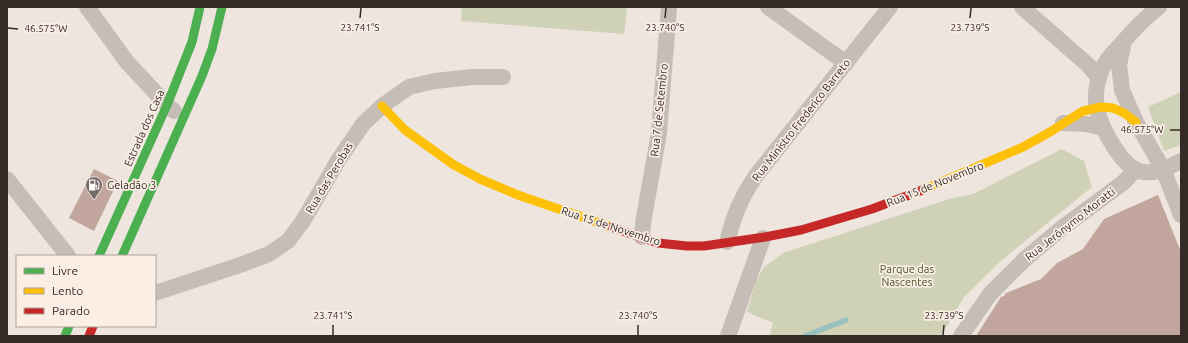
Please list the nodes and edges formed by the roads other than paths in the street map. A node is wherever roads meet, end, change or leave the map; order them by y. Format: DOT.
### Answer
graph roads {
  1 [pos="87,7"];
  2 [pos="200,7"];
  3 [pos="222,7"];
  4 [pos="669,7"];
  5 [pos="768,7"];
  6 [pos="890,7"];
  7 [pos="1022,7"];
  8 [pos="1159,7"];
  9 [pos="1124,41"];
  10 [pos="846,63"];
  11 [pos="503,77"];
  12 [pos="1099,78"];
  13 [pos="168,105"];
  14 [pos="382,106"];
  15 [pos="1097,108"];
  16 [pos="183,118"];
  17 [pos="1136,122"];
  18 [pos="1063,123"];
  19 [pos="1103,128"];
  20 [pos="1181,161"];
  21 [pos="1163,169"];
  22 [pos="1135,170"];
  23 [pos="7,179"];
  24 [pos="1181,215"];
  25 [pos="642,237"];
  26 [pos="763,238"];
  27 [pos="727,242"];
  28 [pos="67,255"];
  29 [pos="99,255"];
  30 [pos="122,255"];
  31 [pos="156,293"];
  32 [pos="728,336"];
  33 [pos="960,336"];
  1 -- 13 [label="street"];
  2 -- 13 [label="street, Estrada dos Casa"];
  3 -- 16 [label="street"];
  4 -- 25 [label="street, Rua 7 de Setembro"];
  5 -- 10 [label="street"];
  6 -- 10 [label="street, Rua Ministro Frederico Barreto"];
  7 -- 12 [label="street"];
  8 -- 9 [label="street"];
  9 -- 12 [label="street"];
  9 -- 17 [label="street"];
  10 -- 27 [label="street, Rua Ministro Frederico Barreto"];
  11 -- 14 [label="street, Rua das Perobas"];
  12 -- 15 [label="street"];
  13 -- 16 [label="street"];
  13 -- 29 [label="street, Estrada dos Casa"];
  14 -- 25 [label="street, Rua 15 de Novembro"];
  14 -- 31 [label="street, Rua das Perobas"];
  15 -- 17 [label="street, Rua 15 de Novembro"];
  15 -- 18 [label="street, Rua 15 de Novembro"];
  15 -- 19 [label="street"];
  16 -- 30 [label="street"];
  17 -- 21 [label="street"];
  18 -- 19 [label="street"];
  18 -- 26 [label="street, Rua 15 de Novembro"];
  19 -- 22 [label="street"];
  20 -- 21 [label="street"];
  21 -- 22 [label="street"];
  21 -- 24 [label="street"];
  22 -- 33 [label="street, Rua Jerônymo Moratti"];
  23 -- 28 [label="street"];
  25 -- 27 [label="street, Rua 15 de Novembro"];
  26 -- 27 [label="street, Rua 15 de Novembro"];
  26 -- 32 [label="street"];
}
